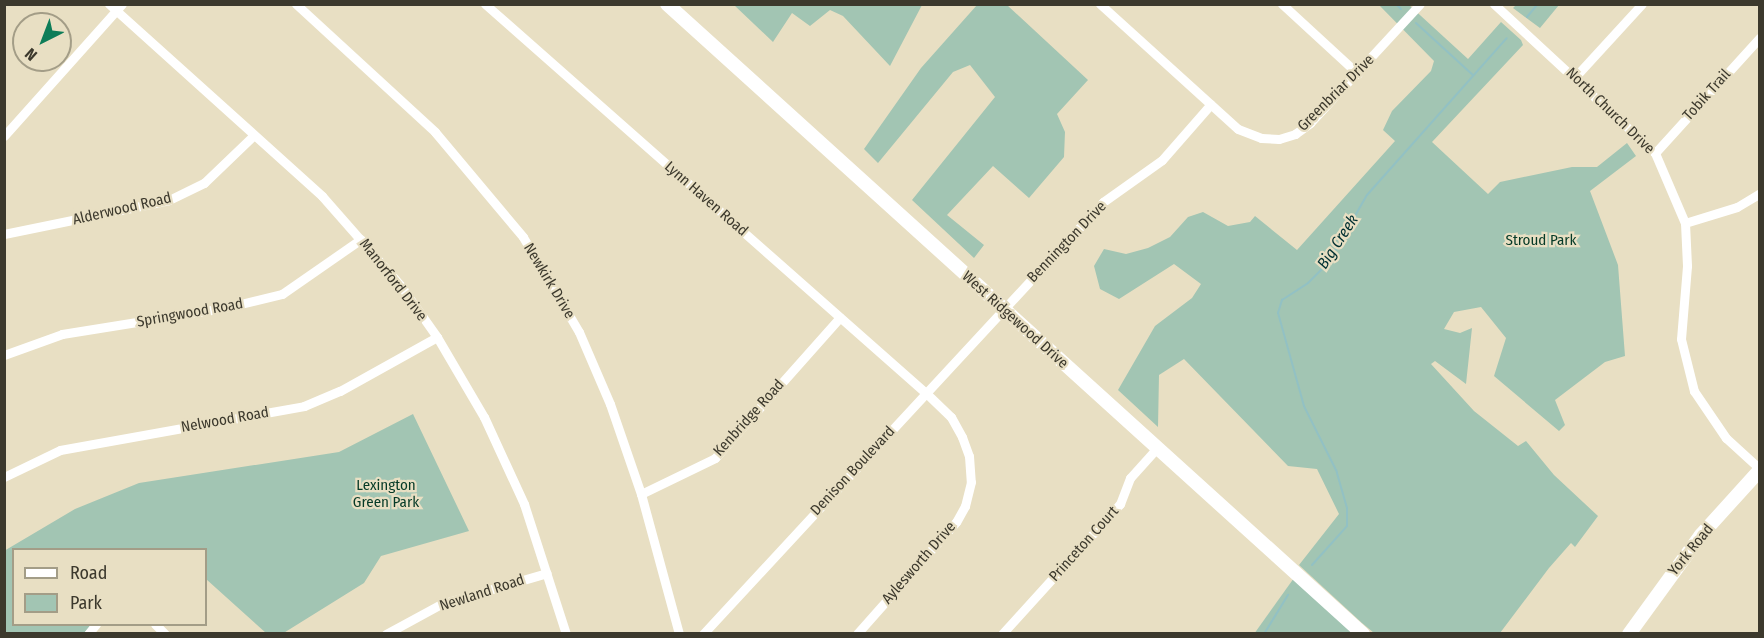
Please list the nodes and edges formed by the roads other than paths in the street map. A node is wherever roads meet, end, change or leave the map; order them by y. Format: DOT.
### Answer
graph roads {
  1 [pos="296,4"];
  2 [pos="486,4"];
  3 [pos="668,4"];
  4 [pos="1100,4"];
  5 [pos="1282,4"];
  6 [pos="1420,4"];
  7 [pos="1494,4"];
  8 [pos="1642,4"];
  9 [pos="116,7"];
  10 [pos="1760,37"];
  11 [pos="1358,74"];
  12 [pos="1575,76"];
  13 [pos="1211,104"];
  14 [pos="254,135"];
  15 [pos="4,136"];
  16 [pos="1655,153"];
  17 [pos="1760,193"];
  18 [pos="1684,224"];
  19 [pos="4,234"];
  20 [pos="361,239"];
  21 [pos="1003,309"];
  22 [pos="840,317"];
  23 [pos="437,337"];
  24 [pos="4,355"];
  25 [pos="926,393"];
  26 [pos="1157,448"];
  27 [pos="1760,470"];
  28 [pos="4,477"];
  29 [pos="641,494"];
  30 [pos="547,573"];
  31 [pos="386,633"];
  32 [pos="566,633"];
  33 [pos="680,633"];
  34 [pos="704,633"];
  35 [pos="857,633"];
  36 [pos="1002,633"];
  37 [pos="1363,633"];
  38 [pos="1629,633"];
  1 -- 29 [label="street, Newkirk Drive"];
  2 -- 22 [label="street, Lynn Haven Road"];
  3 -- 21 [label="main road, West Ridgewood Drive"];
  4 -- 13 [label="street, Greenbriar Drive"];
  5 -- 11 [label="street"];
  6 -- 11 [label="street, Greenbriar Drive"];
  7 -- 12 [label="street, North Church Drive"];
  8 -- 12 [label="street"];
  9 -- 14 [label="street, Manorford Drive"];
  9 -- 15 [label="street"];
  10 -- 16 [label="street, Tobik Trail"];
  11 -- 13 [label="street, Greenbriar Drive"];
  12 -- 16 [label="street, North Church Drive"];
  13 -- 21 [label="street, Bennington Drive"];
  14 -- 19 [label="street, Alderwood Road"];
  14 -- 20 [label="street, Manorford Drive"];
  16 -- 18 [label="street, North Church Drive"];
  17 -- 18 [label="street"];
  18 -- 27 [label="street, North Church Drive"];
  20 -- 23 [label="street, Manorford Drive"];
  20 -- 24 [label="street, Springwood Road"];
  21 -- 25 [label="street, Denison Boulevard"];
  21 -- 26 [label="main road, West Ridgewood Drive"];
  22 -- 25 [label="street, Lynn Haven Road"];
  22 -- 29 [label="street, Kenbridge Road"];
  23 -- 28 [label="street, Nelwood Road"];
  23 -- 30 [label="street, Manorford Drive"];
  25 -- 34 [label="street, Denison Boulevard"];
  25 -- 35 [label="street, Aylesworth Drive"];
  26 -- 36 [label="street, Princeton Court"];
  26 -- 37 [label="main road, West Ridgewood Drive"];
  27 -- 38 [label="main road, York Road"];
  29 -- 33 [label="street, Newkirk Drive"];
  30 -- 31 [label="street, Newland Road"];
  30 -- 32 [label="street, Manorford Drive"];
}
